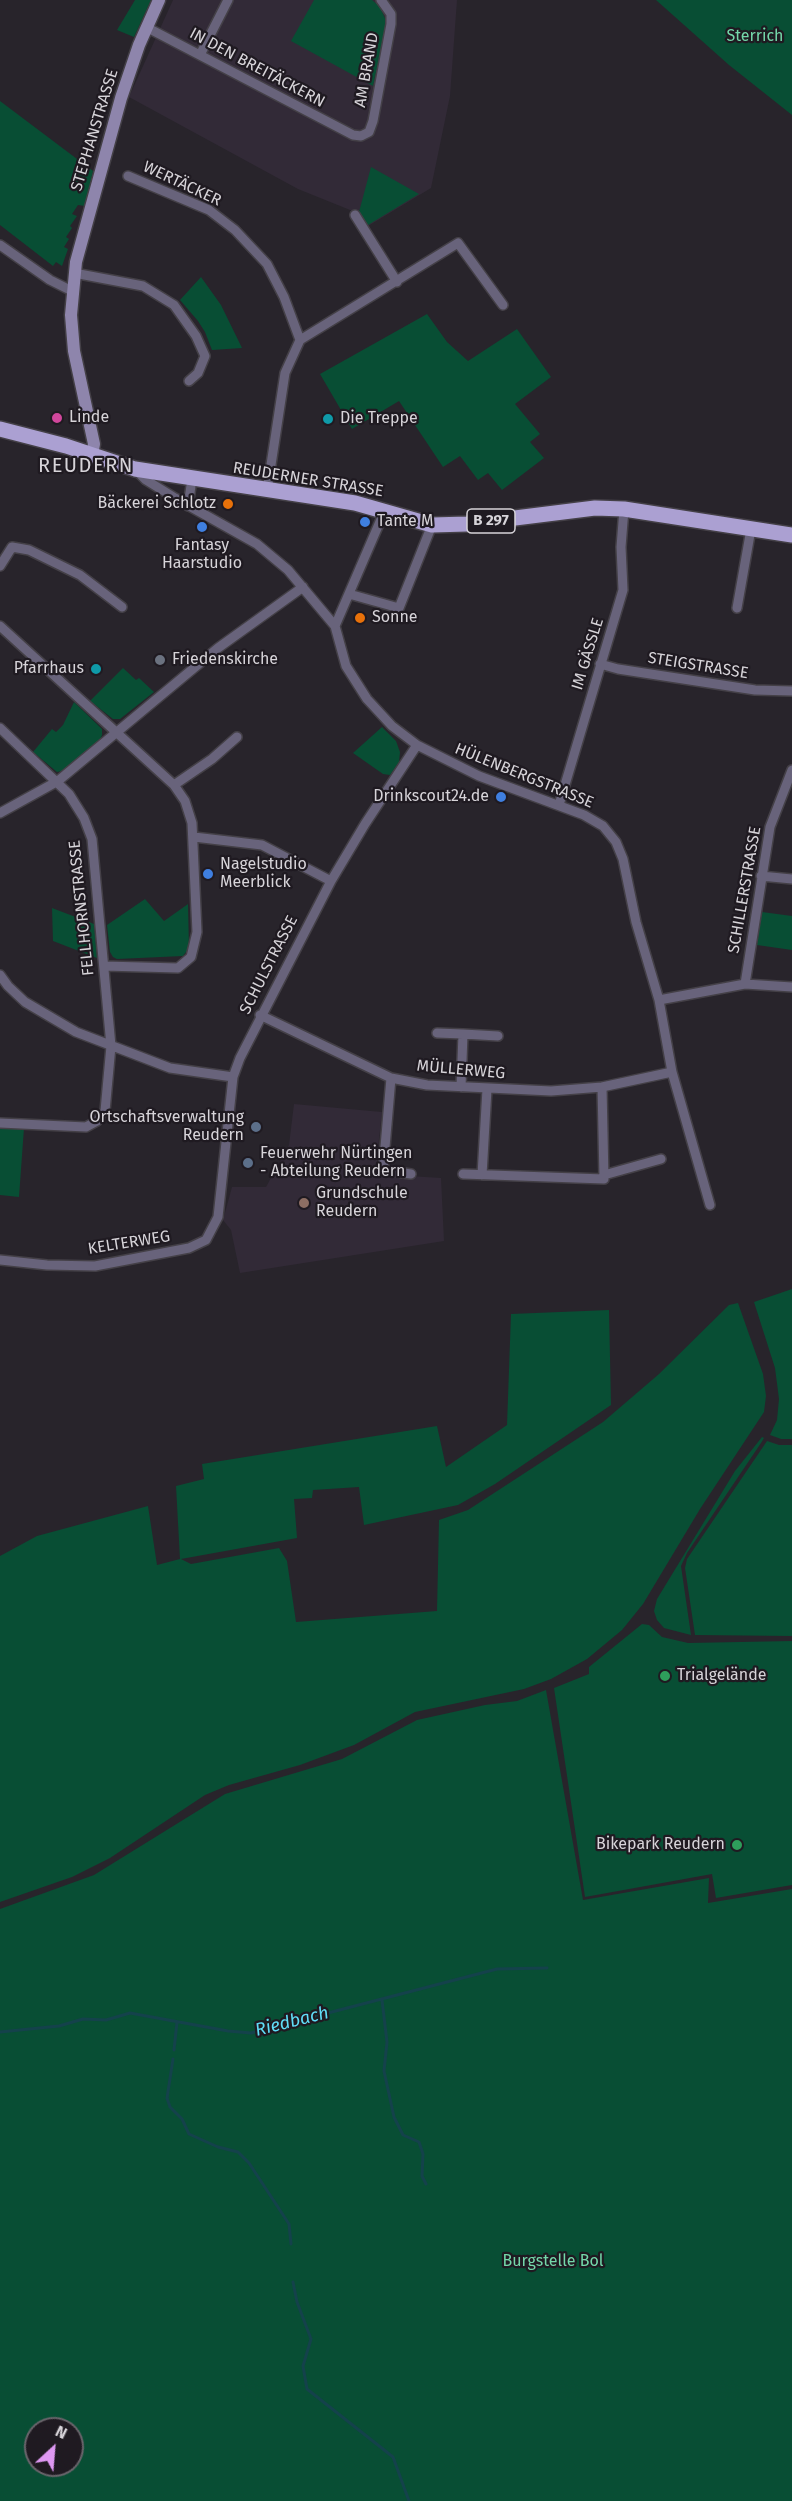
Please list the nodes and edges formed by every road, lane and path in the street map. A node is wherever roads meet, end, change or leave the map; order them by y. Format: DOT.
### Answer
graph roads {
  1 [pos="159,0"];
  2 [pos="228,0"];
  3 [pos="381,0"];
  4 [pos="146,27"];
  5 [pos="200,55"];
  6 [pos="353,135"];
  7 [pos="128,176"];
  8 [pos="355,215"];
  9 [pos="0,244"];
  10 [pos="74,273"];
  11 [pos="397,282"];
  12 [pos="72,291"];
  13 [pos="503,305"];
  14 [pos="300,340"];
  15 [pos="189,381"];
  16 [pos="0,429"];
  17 [pos="93,455"];
  18 [pos="135,469"];
  19 [pos="192,479"];
  20 [pos="267,491"];
  21 [pos="188,506"];
  22 [pos="624,509"];
  23 [pos="385,510"];
  24 [pos="432,525"];
  25 [pos="751,529"];
  26 [pos="792,535"];
  27 [pos="0,566"];
  28 [pos="303,587"];
  29 [pos="349,594"];
  30 [pos="122,607"];
  31 [pos="737,608"];
  32 [pos="0,626"];
  33 [pos="335,626"];
  34 [pos="600,664"];
  35 [pos="792,691"];
  36 [pos="0,728"];
  37 [pos="115,732"];
  38 [pos="237,737"];
  39 [pos="417,745"];
  40 [pos="792,770"];
  41 [pos="58,781"];
  42 [pos="174,785"];
  43 [pos="558,805"];
  44 [pos="0,813"];
  45 [pos="194,837"];
  46 [pos="761,876"];
  47 [pos="792,879"];
  48 [pos="331,881"];
  49 [pos="104,966"];
  50 [pos="0,975"];
  51 [pos="745,984"];
  52 [pos="8,986"];
  53 [pos="792,987"];
  54 [pos="0,995"];
  55 [pos="659,1000"];
  56 [pos="260,1015"];
  57 [pos="437,1033"];
  58 [pos="463,1034"];
  59 [pos="498,1035"];
  60 [pos="111,1046"];
  61 [pos="672,1072"];
  62 [pos="233,1077"];
  63 [pos="391,1078"];
  64 [pos="461,1087"];
  65 [pos="602,1087"];
  66 [pos="487,1089"];
  67 [pos="0,1123"];
  68 [pos="661,1159"];
  69 [pos="411,1174"];
  70 [pos="463,1174"];
  71 [pos="482,1175"];
  72 [pos="604,1175"];
  73 [pos="710,1205"];
  74 [pos="216,1224"];
  75 [pos="0,1260"];
  1 -- 4 [label="street, STEPHANSTRASSE"];
  2 -- 5 [label="street"];
  3 -- 6 [label="street, AM BRAND"];
  4 -- 5 [label="street, IN DEN BREITÄCKERN"];
  4 -- 10 [label="street, STEPHANSTRASSE"];
  5 -- 6 [label="street, IN DEN BREITÄCKERN"];
  7 -- 14 [label="street, WERTÄCKER"];
  8 -- 11 [label="street"];
  9 -- 12 [label="street"];
  10 -- 12 [label="street, STEPHANSTRASSE"];
  10 -- 15 [label="street"];
  11 -- 13 [label="street"];
  11 -- 14 [label="street"];
  12 -- 17 [label="street, STEPHANSTRASSE"];
  14 -- 20 [label="street"];
  16 -- 17 [label="main road, REUDERNER STRASSE / B 297"];
  17 -- 18 [label="main road, REUDERNER STRASSE / B 297"];
  18 -- 19 [label="main road, REUDERNER STRASSE / B 297"];
  18 -- 21 [label="street, HÜLENBERGSTRASSE"];
  19 -- 20 [label="main road, REUDERNER STRASSE / B 297"];
  19 -- 21 [label="street"];
  20 -- 23 [label="main road, REUDERNER STRASSE / B 297"];
  21 -- 28 [label="street, HÜLENBERGSTRASSE"];
  22 -- 24 [label="main road, REUDERNER STRASSE / B 297"];
  22 -- 25 [label="main road, REUDERNER STRASSE / B 297"];
  22 -- 34 [label="street, IM GÄSSLE"];
  23 -- 24 [label="main road, REUDERNER STRASSE / B 297"];
  23 -- 29 [label="street"];
  24 -- 29 [label="street"];
  25 -- 26 [label="main road, REUDERNER STRASSE / B 297"];
  25 -- 31 [label="street"];
  27 -- 30 [label="street"];
  28 -- 33 [label="street, HÜLENBERGSTRASSE"];
  28 -- 37 [label="street"];
  29 -- 33 [label="street"];
  32 -- 37 [label="street"];
  33 -- 39 [label="street, HÜLENBERGSTRASSE"];
  34 -- 35 [label="street, STEIGSTRASSE"];
  34 -- 43 [label="street, IM GÄSSLE"];
  36 -- 41 [label="street, FELLHORNSTRASSE"];
  37 -- 41 [label="street"];
  37 -- 42 [label="street"];
  38 -- 42 [label="street"];
  39 -- 43 [label="street, HÜLENBERGSTRASSE"];
  39 -- 48 [label="street, SCHULSTRASSE"];
  40 -- 46 [label="street, SCHILLERSTRASSE"];
  41 -- 44 [label="street"];
  41 -- 49 [label="street, FELLHORNSTRASSE"];
  42 -- 45 [label="street"];
  43 -- 55 [label="street, HÜLENBERGSTRASSE"];
  45 -- 48 [label="street"];
  45 -- 49 [label="street"];
  46 -- 47 [label="street"];
  46 -- 51 [label="street, SCHILLERSTRASSE"];
  48 -- 56 [label="street, SCHULSTRASSE"];
  49 -- 60 [label="street, FELLHORNSTRASSE"];
  50 -- 52 [label="street"];
  51 -- 53 [label="street"];
  51 -- 55 [label="street"];
  52 -- 54 [label="street"];
  52 -- 60 [label="street"];
  55 -- 61 [label="street, HÜLENBERGSTRASSE"];
  56 -- 62 [label="street, SCHULSTRASSE"];
  56 -- 63 [label="street, MÜLLERWEG"];
  57 -- 58 [label="street"];
  58 -- 59 [label="street"];
  58 -- 64 [label="street"];
  60 -- 62 [label="street"];
  60 -- 67 [label="street, FELLHORNSTRASSE"];
  61 -- 65 [label="street, MÜLLERWEG"];
  61 -- 73 [label="street, HÜLENBERGSTRASSE"];
  62 -- 74 [label="street, SCHULSTRASSE"];
  63 -- 64 [label="street, MÜLLERWEG"];
  63 -- 69 [label="street"];
  64 -- 66 [label="street, MÜLLERWEG"];
  65 -- 66 [label="street, MÜLLERWEG"];
  65 -- 72 [label="street"];
  66 -- 71 [label="street"];
  68 -- 72 [label="street"];
  70 -- 71 [label="street"];
  71 -- 72 [label="street"];
  74 -- 75 [label="street, KELTERWEG"];
}
